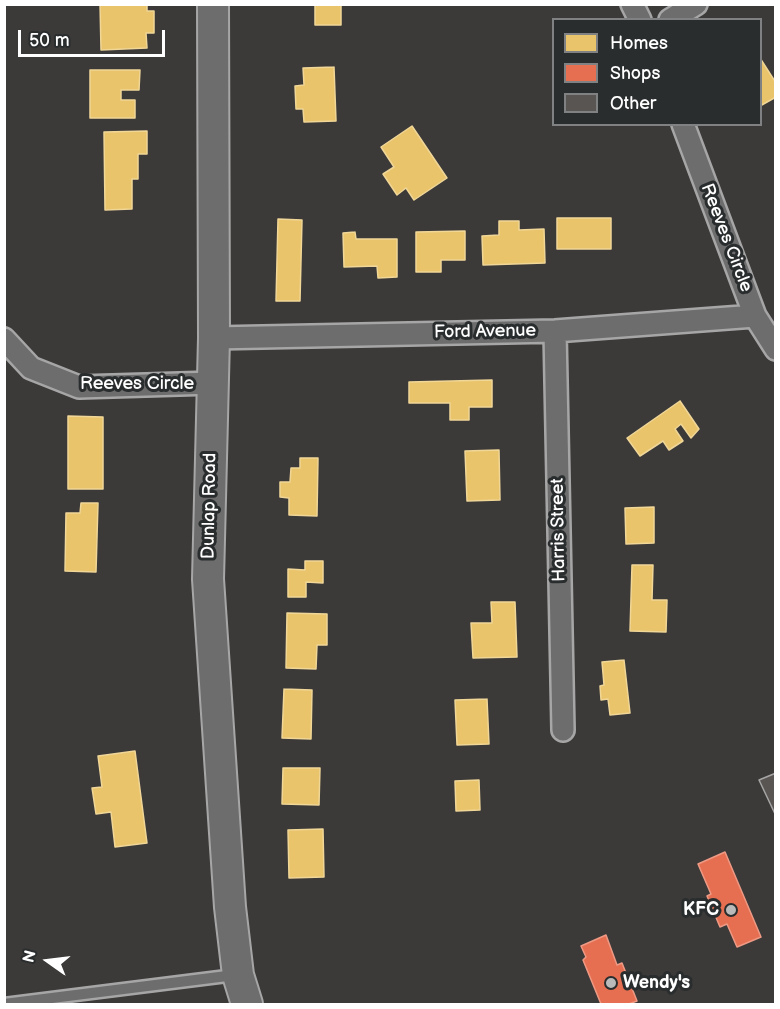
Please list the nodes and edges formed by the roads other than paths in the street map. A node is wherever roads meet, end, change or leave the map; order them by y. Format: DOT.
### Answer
graph roads {
  1 [pos="213,4"];
  2 [pos="632,4"];
  3 [pos="696,4"];
  4 [pos="639,18"];
  5 [pos="673,18"];
  6 [pos="683,126"];
  7 [pos="755,316"];
  8 [pos="555,331"];
  9 [pos="214,338"];
  10 [pos="4,339"];
  11 [pos="776,349"];
  12 [pos="213,384"];
  13 [pos="563,730"];
  14 [pos="238,975"];
  15 [pos="4,1004"];
  16 [pos="247,1005"];
  1 -- 9 [label="main road, Dunlap Road"];
  2 -- 4 [label="street"];
  3 -- 5 [label="street"];
  6 -- 7 [label="street, Reeves Circle"];
  7 -- 8 [label="street, Ford Avenue"];
  7 -- 11 [label="street, Reeves Circle"];
  8 -- 9 [label="street, Ford Avenue"];
  8 -- 13 [label="street, Harris Street"];
  9 -- 12 [label="main road, Dunlap Road"];
  10 -- 12 [label="street, Reeves Circle"];
  12 -- 14 [label="main road, Dunlap Road"];
  14 -- 15 [label="lane"];
  14 -- 16 [label="main road, Dunlap Road"];
}
